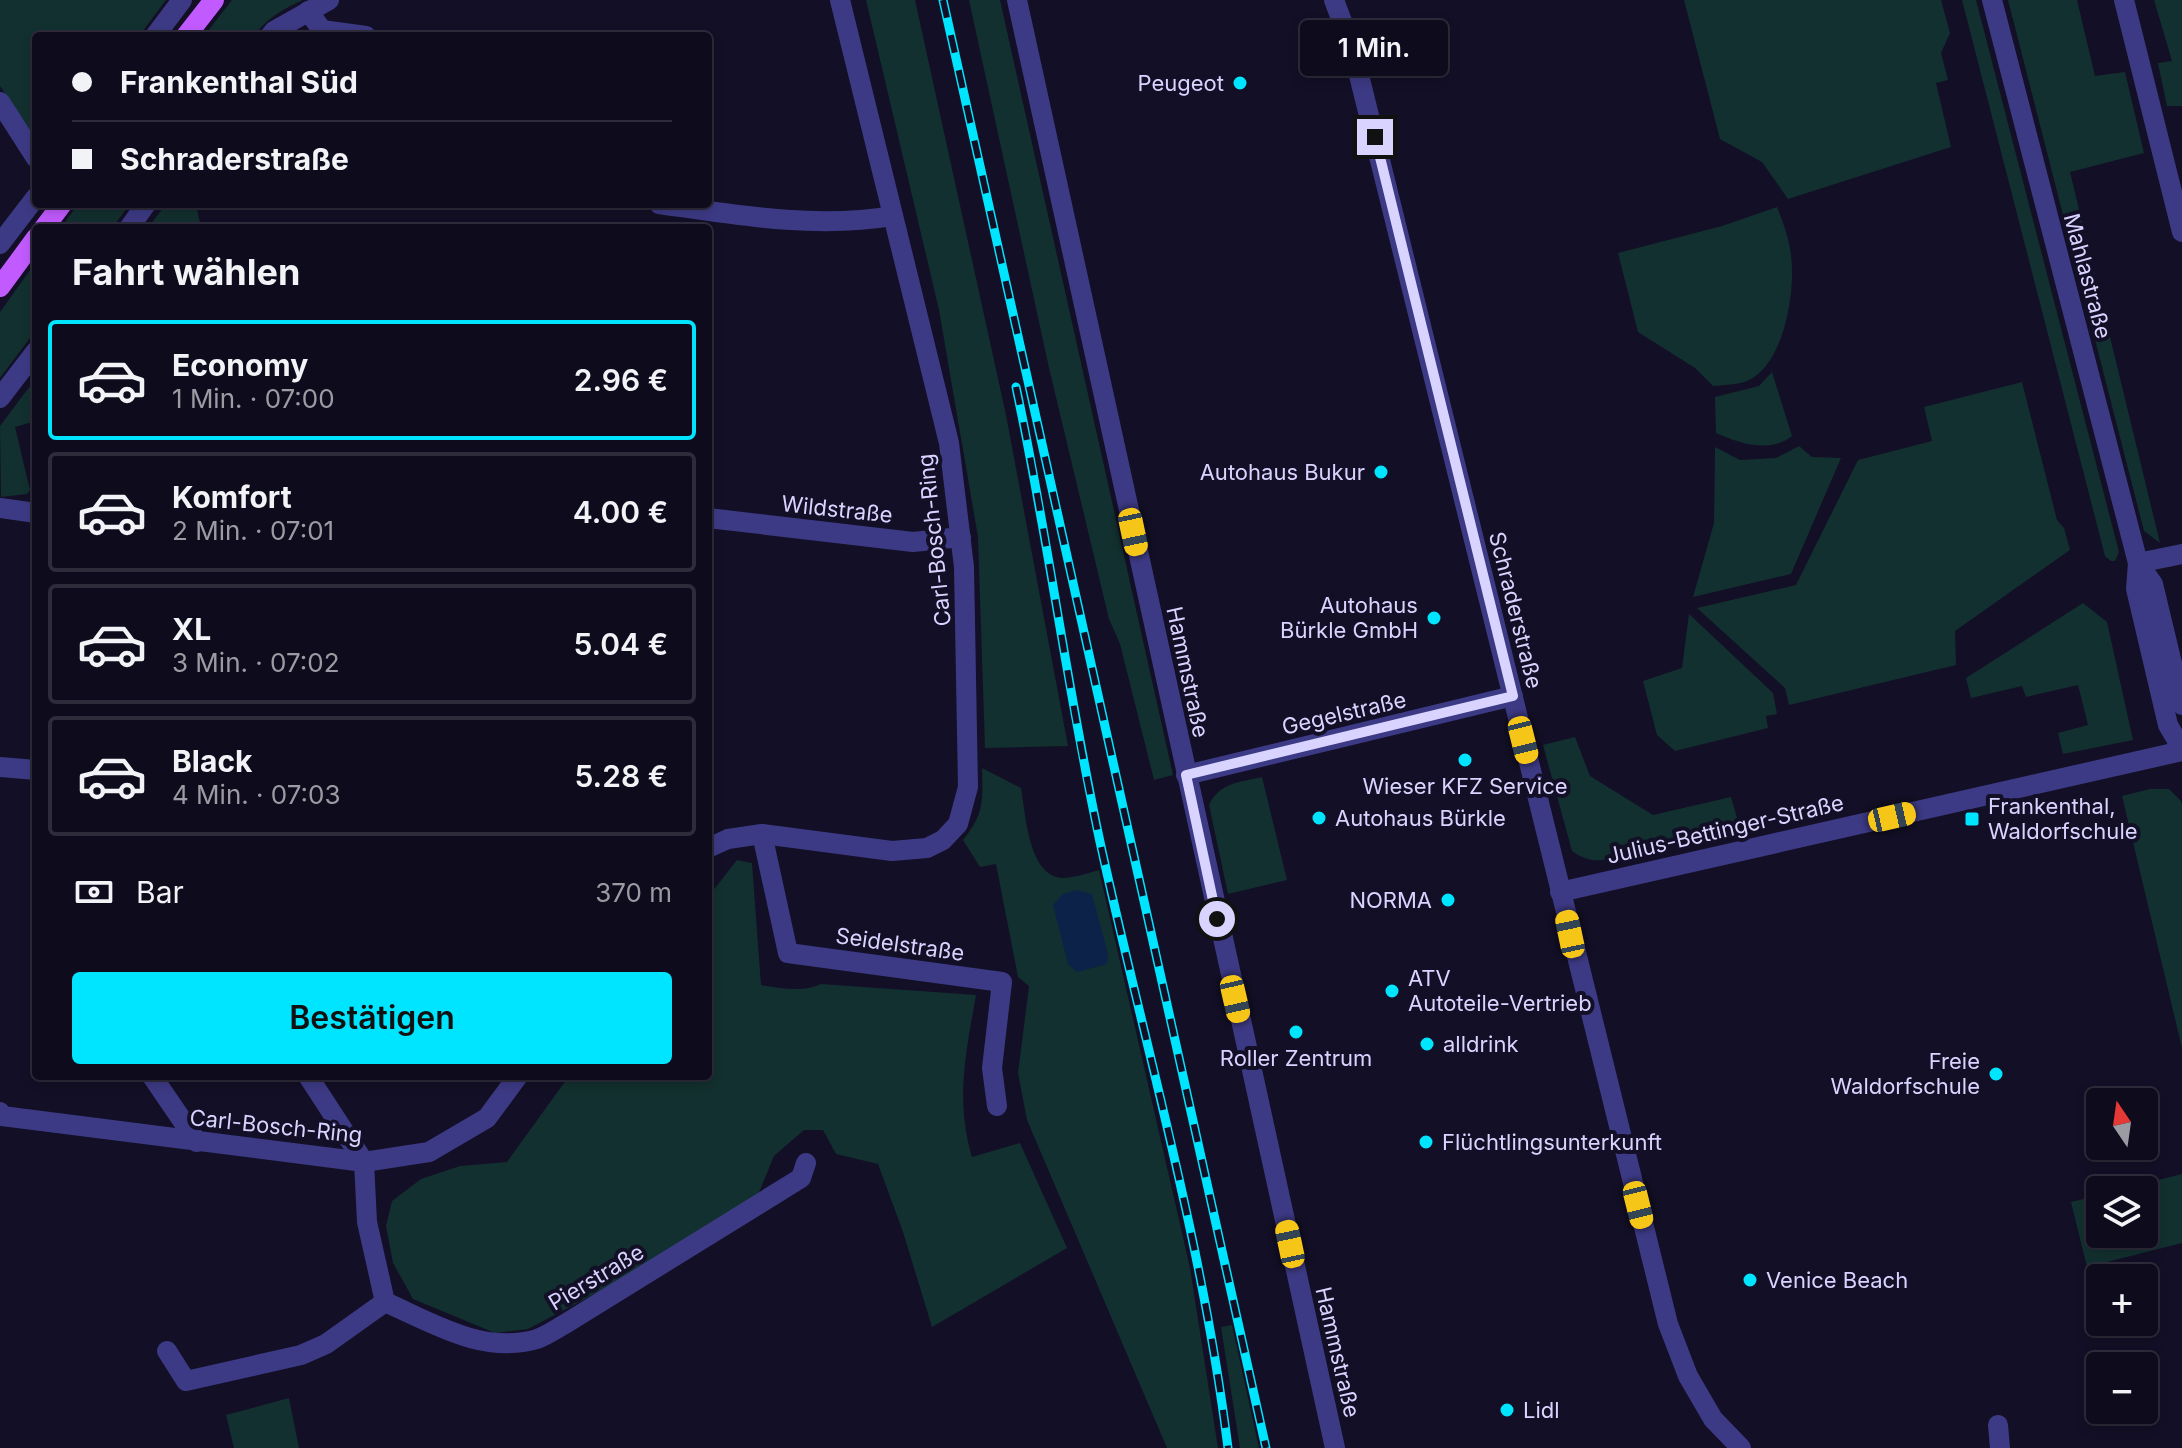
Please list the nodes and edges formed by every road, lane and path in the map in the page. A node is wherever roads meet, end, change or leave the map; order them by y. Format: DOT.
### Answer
graph roads {
  1 [pos="182,0"];
  2 [pos="214,0"];
  3 [pos="329,0"];
  4 [pos="840,0"];
  5 [pos="1017,0"];
  6 [pos="1334,0"];
  7 [pos="1992,0"];
  8 [pos="2124,0"];
  9 [pos="308,11"];
  10 [pos="158,32"];
  11 [pos="189,32"];
  12 [pos="273,32"];
  13 [pos="337,32"];
  14 [pos="0,102"];
  15 [pos="32,152"];
  16 [pos="32,202"];
  17 [pos="688,208"];
  18 [pos="893,216"];
  19 [pos="2182,232"];
  20 [pos="32,243"];
  21 [pos="0,244"];
  22 [pos="0,287"];
  23 [pos="32,356"];
  24 [pos="0,398"];
  25 [pos="0,508"];
  26 [pos="32,512"];
  27 [pos="712,518"];
  28 [pos="961,537"];
  29 [pos="2182,554"];
  30 [pos="2138,563"];
  31 [pos="1513,696"];
  32 [pos="2182,705"];
  33 [pos="2182,750"];
  34 [pos="0,767"];
  35 [pos="32,770"];
  36 [pos="1186,775"];
  37 [pos="762,834"];
  38 [pos="712,846"];
  39 [pos="1560,892"];
  40 [pos="155,1080"];
  41 [pos="311,1080"];
  42 [pos="515,1080"];
  43 [pos="997,1106"];
  44 [pos="0,1112"];
  45 [pos="197,1142"];
  46 [pos="364,1162"];
  47 [pos="806,1163"];
  48 [pos="385,1302"];
  49 [pos="167,1351"];
  50 [pos="1998,1425"];
  51 [pos="1335,1448"];
  52 [pos="1741,1448"];
  53 [pos="2000,1448"];
  1 -- 10 [label="street"];
  2 -- 11 [label="main road"];
  3 -- 9 [label="street"];
  4 -- 18 [label="street, Carl-Bosch-Ring"];
  5 -- 36 [label="street, Hammstraße"];
  6 -- 31 [label="street, Schraderstraße"];
  7 -- 30 [label="street, Mahlastraße"];
  8 -- 19 [label="street"];
  9 -- 12 [label="street"];
  9 -- 13 [label="street"];
  14 -- 15 [label="street"];
  16 -- 21 [label="street"];
  17 -- 18 [label="street"];
  18 -- 28 [label="street, Carl-Bosch-Ring"];
  20 -- 22 [label="main road"];
  23 -- 24 [label="street"];
  25 -- 26 [label="street"];
  27 -- 28 [label="street, Wildstraße"];
  28 -- 37 [label="street, Carl-Bosch-Ring"];
  29 -- 30 [label="street"];
  30 -- 32 [label="street, Mahlastraße"];
  30 -- 33 [label="street, Mahlastraße"];
  31 -- 36 [label="street, Gegelstraße"];
  31 -- 39 [label="street, Schraderstraße"];
  33 -- 39 [label="street, Julius-Bettinger-Straße"];
  34 -- 35 [label="street"];
  36 -- 51 [label="street, Hammstraße"];
  37 -- 38 [label="street, Carl-Bosch-Ring"];
  37 -- 43 [label="street, Seidelstraße"];
  39 -- 52 [label="street, Schraderstraße"];
  40 -- 45 [label="street"];
  41 -- 46 [label="street"];
  42 -- 46 [label="street, Carl-Bosch-Ring"];
  44 -- 45 [label="street, Carl-Bosch-Ring"];
  45 -- 46 [label="street, Carl-Bosch-Ring"];
  46 -- 48 [label="street"];
  47 -- 48 [label="street, Pierstraße"];
  48 -- 49 [label="street"];
  50 -- 53 [label="street"];
}
